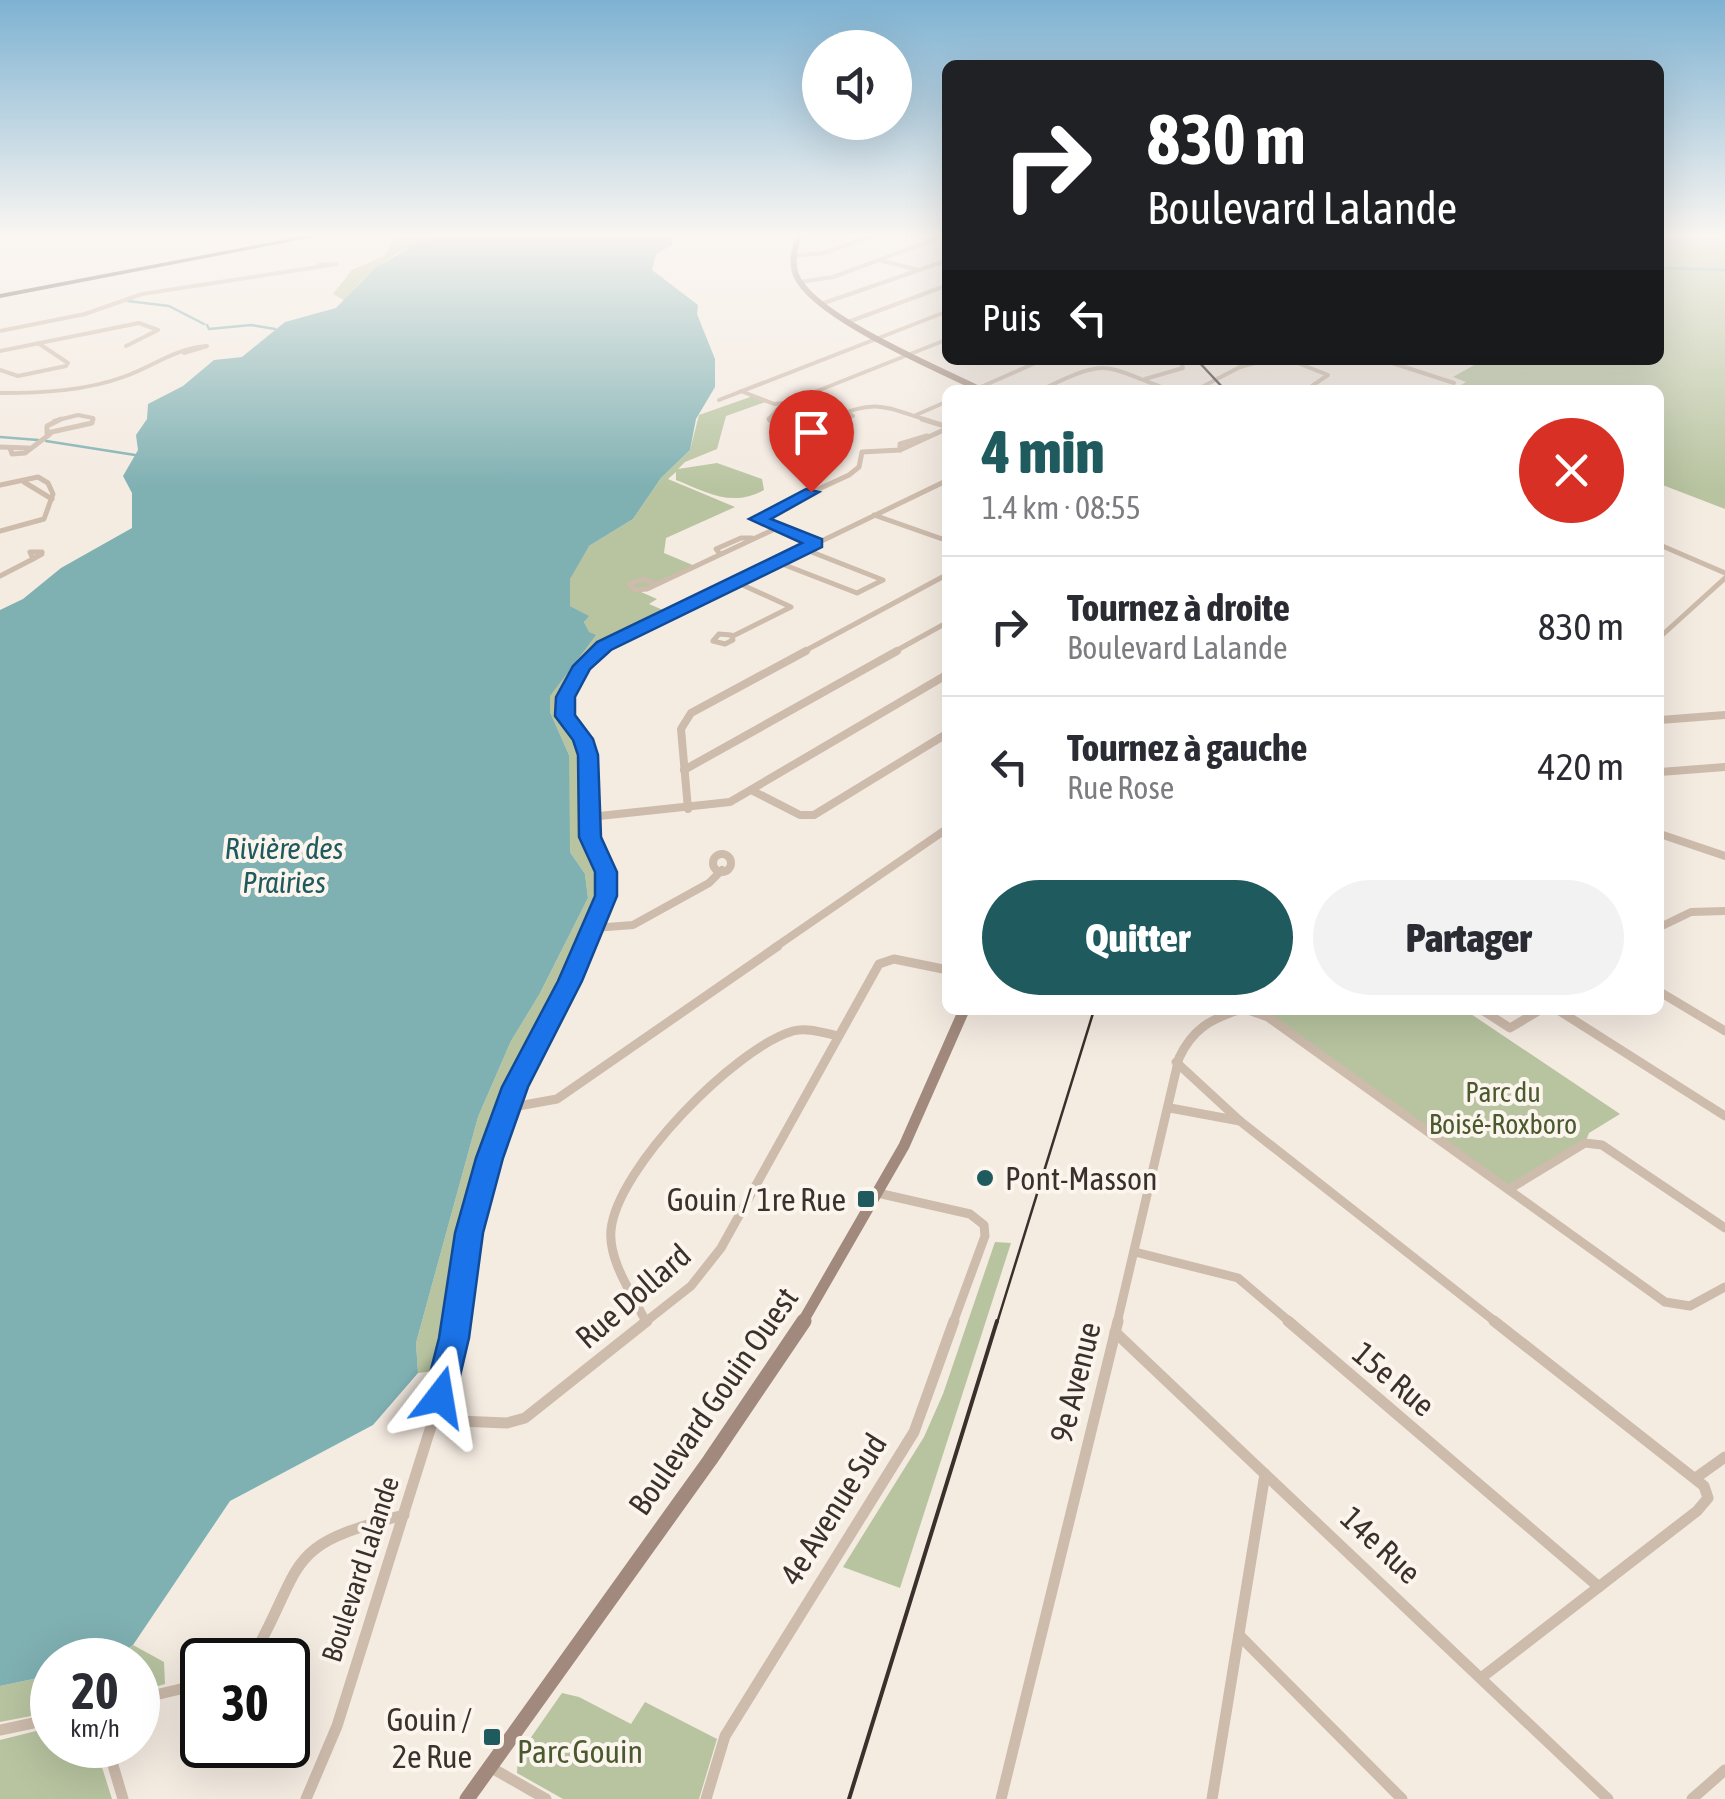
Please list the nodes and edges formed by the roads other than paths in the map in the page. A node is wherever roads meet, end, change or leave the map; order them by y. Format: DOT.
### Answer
graph roads {
  1 [pos="50,321"];
  2 [pos="851,321"];
  3 [pos="923,321"];
  4 [pos="848,322"];
  5 [pos="0,331"];
  6 [pos="880,338"];
  7 [pos="942,341"];
  8 [pos="38,343"];
  9 [pos="126,346"];
  10 [pos="0,350"];
  11 [pos="184,354"];
  12 [pos="910,354"];
  13 [pos="1031,365"];
  14 [pos="1182,365"];
  15 [pos="1244,365"];
  16 [pos="1303,365"];
  17 [pos="1401,365"];
  18 [pos="0,370"];
  19 [pos="1144,379"];
  20 [pos="970,385"];
  21 [pos="987,385"];
  22 [pos="1052,385"];
  23 [pos="1158,385"];
  24 [pos="1206,385"];
  25 [pos="1315,385"];
  26 [pos="1450,385"];
  27 [pos="740,392"];
  28 [pos="0,393"];
  29 [pos="719,400"];
  30 [pos="781,404"];
  31 [pos="942,404"];
  32 [pos="846,412"];
  33 [pos="916,415"];
  34 [pos="772,422"];
  35 [pos="942,426"];
  36 [pos="942,431"];
  37 [pos="50,434"];
  38 [pos="0,447"];
  39 [pos="942,483"];
  40 [pos="0,485"];
  41 [pos="874,515"];
  42 [pos="777,528"];
  43 [pos="0,531"];
  44 [pos="942,540"];
  45 [pos="816,543"];
  46 [pos="1664,547"];
  47 [pos="804,549"];
  48 [pos="32,559"];
  49 [pos="777,562"];
  50 [pos="0,576"];
  51 [pos="1725,576"];
  52 [pos="942,577"];
  53 [pos="736,582"];
  54 [pos="655,584"];
  55 [pos="942,625"];
  56 [pos="1664,632"];
  57 [pos="733,636"];
  58 [pos="942,678"];
  59 [pos="1725,714"];
  60 [pos="1664,720"];
  61 [pos="942,737"];
  62 [pos="1725,767"];
  63 [pos="684,770"];
  64 [pos="1664,772"];
  65 [pos="751,790"];
  66 [pos="688,809"];
  67 [pos="590,817"];
  68 [pos="942,832"];
  69 [pos="1664,835"];
  70 [pos="1725,856"];
  71 [pos="722,870"];
  72 [pos="1725,911"];
  73 [pos="1664,923"];
  74 [pos="594,928"];
  75 [pos="942,969"];
  76 [pos="1664,994"];
  77 [pos="962,1015"];
  78 [pos="1230,1015"];
  79 [pos="1262,1015"];
  80 [pos="1490,1015"];
  81 [pos="1532,1015"];
  82 [pos="1566,1015"];
  83 [pos="1725,1030"];
  84 [pos="838,1036"];
  85 [pos="1176,1062"];
  86 [pos="507,1108"];
  87 [pos="1170,1108"];
  88 [pos="1725,1116"];
  89 [pos="1240,1122"];
  90 [pos="1512,1188"];
  91 [pos="882,1194"];
  92 [pos="1725,1228"];
  93 [pos="1135,1252"];
  94 [pos="1725,1288"];
  95 [pos="646,1322"];
  96 [pos="1115,1332"];
  97 [pos="433,1420"];
  98 [pos="1725,1457"];
  99 [pos="1265,1474"];
  100 [pos="1698,1477"];
  101 [pos="404,1515"];
  102 [pos="1598,1586"];
  103 [pos="1239,1635"];
  104 [pos="261,1638"];
  105 [pos="1481,1678"];
  106 [pos="30,1724"];
  107 [pos="0,1730"];
  108 [pos="490,1767"];
  109 [pos="114,1768"];
  110 [pos="1725,1770"];
  111 [pos="123,1799"];
  112 [pos="306,1799"];
  113 [pos="467,1799"];
  114 [pos="546,1799"];
  115 [pos="706,1799"];
  116 [pos="1001,1799"];
  117 [pos="1212,1799"];
  118 [pos="1402,1799"];
  119 [pos="1608,1799"];
  120 [pos="1692,1799"];
  1 -- 5 [label="street"];
  2 -- 4 [label="street"];
  3 -- 6 [label="street"];
  4 -- 6 [label="main road"];
  6 -- 12 [label="main road"];
  6 -- 27 [label="street"];
  7 -- 12 [label="street"];
  8 -- 9 [label="street"];
  8 -- 10 [label="street"];
  8 -- 18 [label="street"];
  11 -- 28 [label="street"];
  12 -- 20 [label="main road"];
  12 -- 30 [label="street"];
  13 -- 21 [label="street"];
  14 -- 19 [label="street"];
  15 -- 24 [label="street"];
  16 -- 25 [label="street"];
  17 -- 26 [label="street"];
  19 -- 22 [label="street"];
  19 -- 23 [label="street"];
  27 -- 29 [label="street"];
  27 -- 30 [label="street"];
  30 -- 34 [label="street"];
  31 -- 33 [label="street"];
  32 -- 33 [label="street"];
  33 -- 35 [label="street"];
  36 -- 42 [label="street"];
  37 -- 37 [label="street"];
  37 -- 38 [label="street"];
  39 -- 41 [label="street, Boulevard Lalande"];
  40 -- 43 [label="street"];
  41 -- 44 [label="street"];
  41 -- 45 [label="street, Boulevard Lalande"];
  42 -- 45 [label="street"];
  42 -- 54 [label="street"];
  45 -- 47 [label="street, Boulevard Lalande"];
  46 -- 51 [label="street"];
  47 -- 49 [label="street, Boulevard Lalande"];
  47 -- 49 [label="street"];
  48 -- 50 [label="street"];
  49 -- 53 [label="street, Boulevard Lalande"];
  51 -- 56 [label="street"];
  52 -- 63 [label="street"];
  53 -- 57 [label="street"];
  53 -- 67 [label="street, Boulevard Lalande"];
  55 -- 63 [label="street"];
  58 -- 65 [label="street"];
  59 -- 60 [label="street"];
  61 -- 65 [label="street"];
  62 -- 64 [label="street"];
  63 -- 66 [label="street"];
  65 -- 66 [label="street"];
  66 -- 67 [label="street"];
  67 -- 74 [label="street, Boulevard Lalande"];
  68 -- 86 [label="street"];
  69 -- 70 [label="street"];
  71 -- 74 [label="street"];
  72 -- 73 [label="street"];
  74 -- 86 [label="street, Boulevard Lalande"];
  75 -- 84 [label="street, Rue Dollard"];
  76 -- 83 [label="street"];
  77 -- 91 [label="main road, Boulevard Gouin Ouest"];
  78 -- 85 [label="street"];
  79 -- 90 [label="street"];
  80 -- 81 [label="street"];
  82 -- 88 [label="street"];
  84 -- 95 [label="street, Rue Dollard"];
  84 -- 95 [label="street"];
  85 -- 87 [label="street, 9e Avenue"];
  85 -- 89 [label="street"];
  86 -- 97 [label="street, Boulevard Lalande"];
  87 -- 89 [label="street"];
  87 -- 93 [label="street, 9e Avenue"];
  89 -- 100 [label="street"];
  90 -- 92 [label="street"];
  90 -- 94 [label="street"];
  91 -- 108 [label="main road, Boulevard Gouin Ouest"];
  91 -- 115 [label="street, 4e Avenue Sud"];
  93 -- 96 [label="street, 9e Avenue"];
  93 -- 102 [label="street, 15e Rue"];
  95 -- 97 [label="street, Rue Dollard"];
  96 -- 99 [label="street, 14e Rue"];
  96 -- 116 [label="street, 9e Avenue"];
  97 -- 101 [label="street, Boulevard Lalande"];
  98 -- 100 [label="street"];
  99 -- 103 [label="street"];
  99 -- 105 [label="street, 14e Rue"];
  100 -- 102 [label="street"];
  101 -- 104 [label="street"];
  101 -- 112 [label="street, Boulevard Lalande"];
  102 -- 105 [label="street"];
  103 -- 117 [label="street"];
  103 -- 118 [label="street"];
  105 -- 119 [label="street, 14e Rue"];
  106 -- 107 [label="street"];
  108 -- 113 [label="main road, Boulevard Gouin Ouest"];
  108 -- 114 [label="street"];
  109 -- 111 [label="street"];
  110 -- 120 [label="street"];
}
